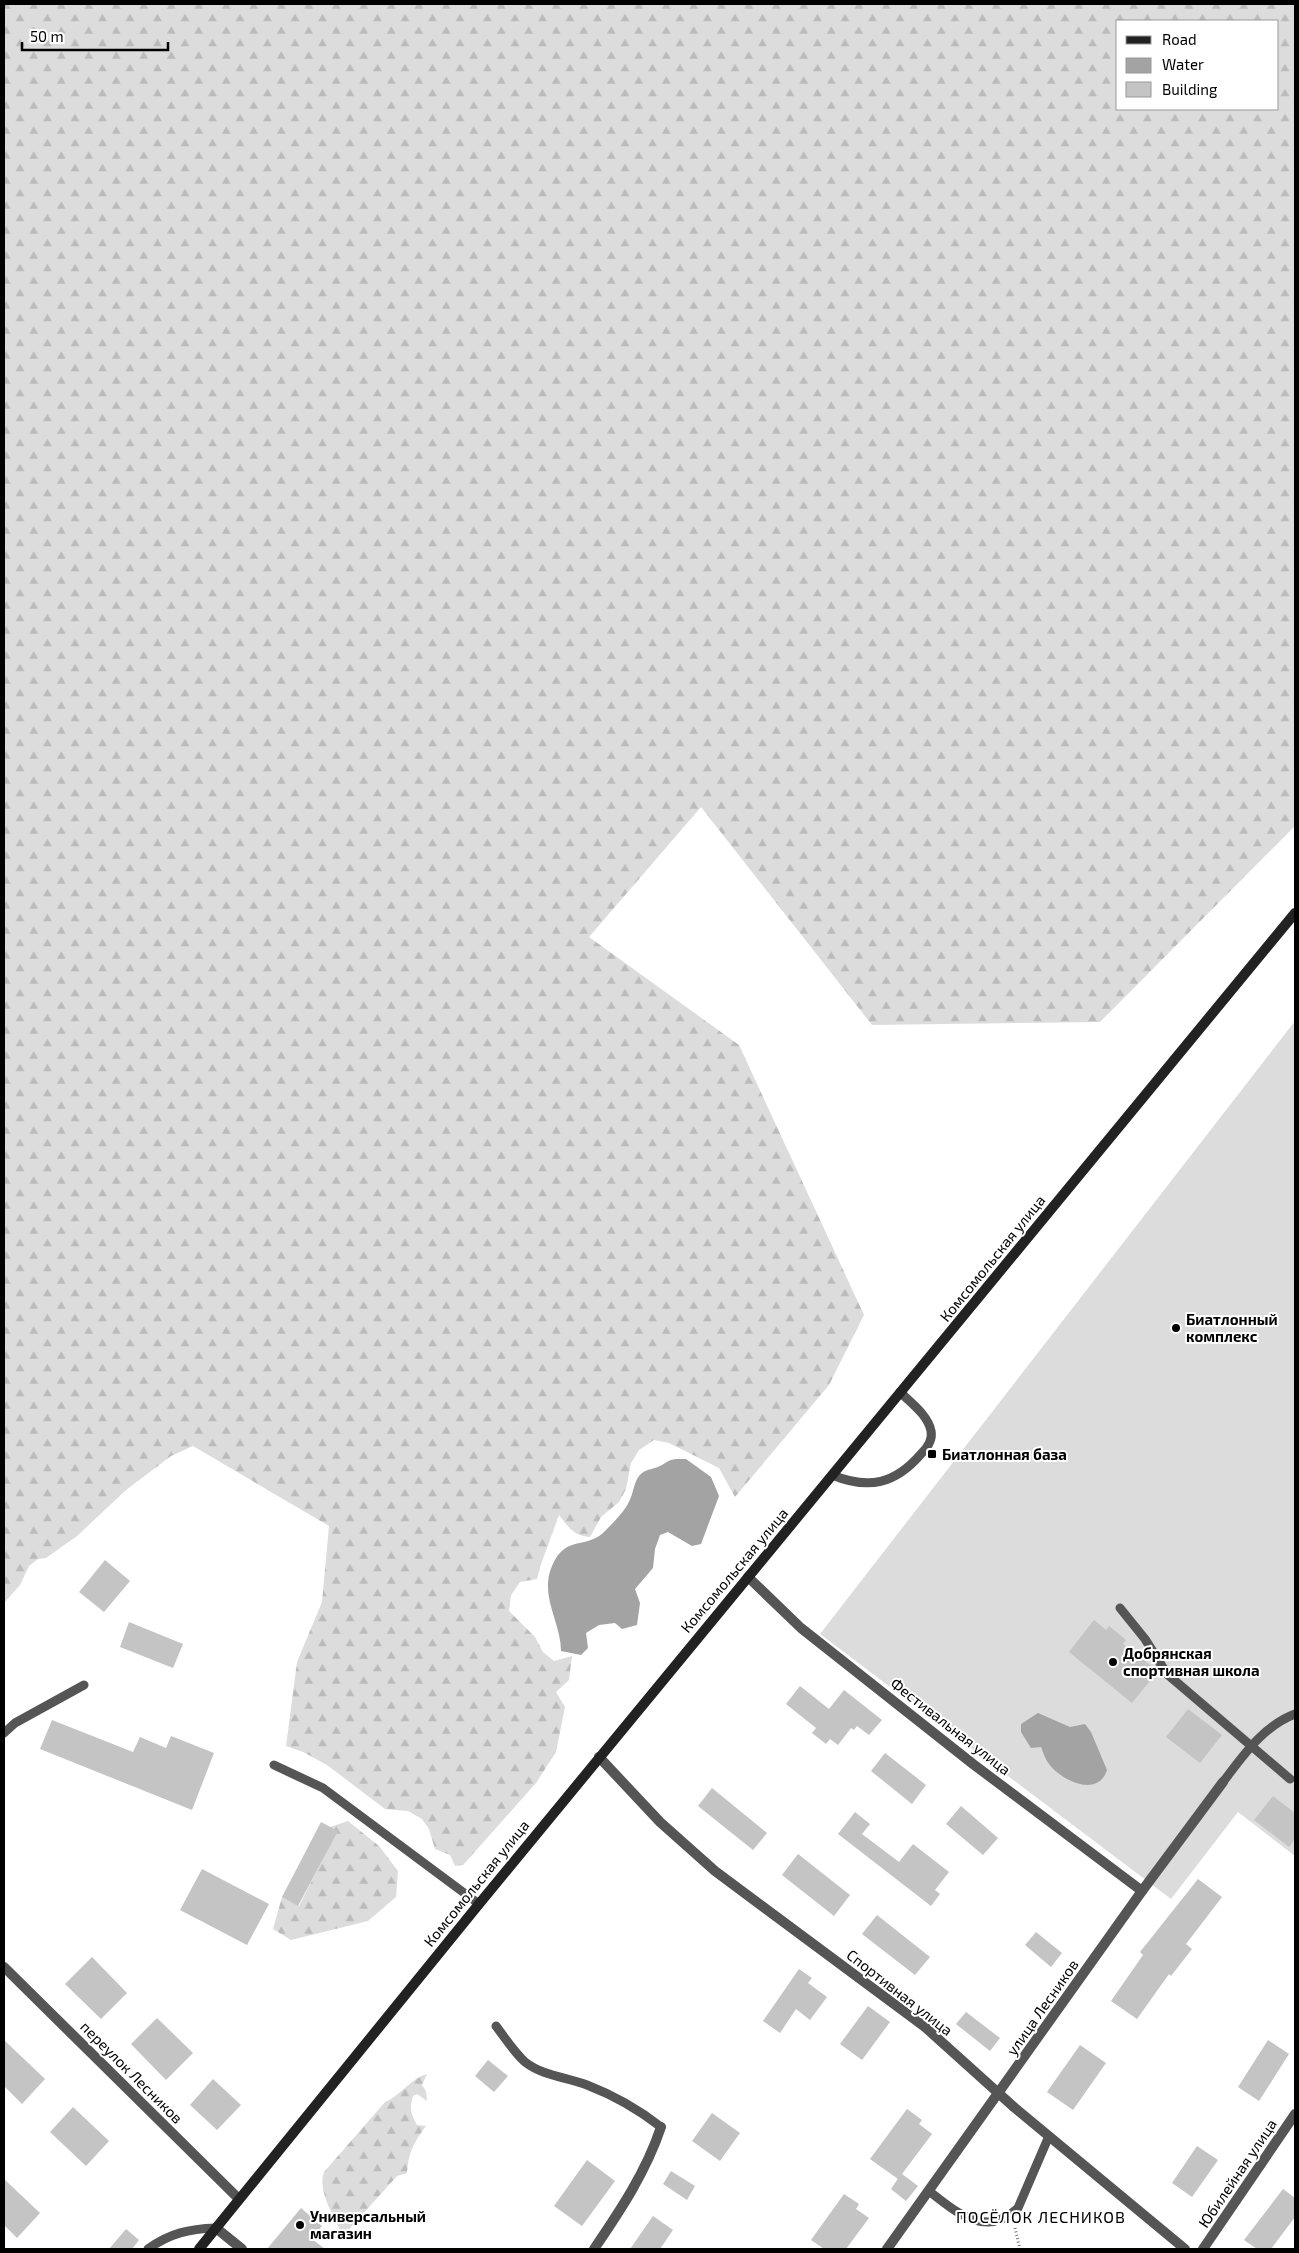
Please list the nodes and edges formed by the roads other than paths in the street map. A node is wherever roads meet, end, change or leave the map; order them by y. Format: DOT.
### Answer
graph roads {
  1 [pos="1295,913"];
  2 [pos="900,1392"];
  3 [pos="832,1475"];
  4 [pos="748,1576"];
  5 [pos="1120,1608"];
  6 [pos="84,1685"];
  7 [pos="1295,1714"];
  8 [pos="4,1733"];
  9 [pos="1252,1745"];
  10 [pos="599,1757"];
  11 [pos="274,1765"];
  12 [pos="1290,1779"];
  13 [pos="1223,1782"];
  14 [pos="1142,1891"];
  15 [pos="479,1904"];
  16 [pos="4,1967"];
  17 [pos="496,2026"];
  18 [pos="1000,2094"];
  19 [pos="1295,2114"];
  20 [pos="661,2127"];
  21 [pos="1049,2136"];
  22 [pos="929,2191"];
  23 [pos="239,2199"];
  24 [pos="216,2228"];
  25 [pos="148,2249"];
  26 [pos="199,2249"];
  27 [pos="242,2249"];
  28 [pos="594,2249"];
  29 [pos="887,2249"];
  30 [pos="1185,2249"];
  31 [pos="1204,2249"];
  1 -- 2 [label="main road, Комсомольская улица"];
  2 -- 3 [label="main road, Комсомольская улица"];
  2 -- 3 [label="lane"];
  3 -- 4 [label="main road, Комсомольская улица"];
  4 -- 10 [label="main road, Комсомольская улица"];
  4 -- 14 [label="street, Фестивальная улица"];
  5 -- 9 [label="lane"];
  6 -- 8 [label="lane"];
  7 -- 9 [label="lane"];
  9 -- 12 [label="lane"];
  9 -- 13 [label="lane"];
  10 -- 15 [label="main road, Комсомольская улица"];
  10 -- 18 [label="street, Спортивная улица"];
  11 -- 15 [label="lane"];
  13 -- 14 [label="street, улица Лесников"];
  14 -- 18 [label="street, улица Лесников"];
  15 -- 23 [label="main road, Комсомольская улица"];
  16 -- 23 [label="street, переулок Лесников"];
  17 -- 20 [label="lane"];
  18 -- 21 [label="street, Спортивная улица"];
  18 -- 22 [label="street, улица Лесников"];
  19 -- 31 [label="street, Юбилейная улица"];
  20 -- 28 [label="street"];
  21 -- 22 [label="lane"];
  21 -- 30 [label="street, Спортивная улица"];
  22 -- 29 [label="street, улица Лесников"];
  23 -- 24 [label="main road, Комсомольская улица"];
  24 -- 25 [label="lane"];
  24 -- 26 [label="main road, Комсомольская улица"];
  24 -- 27 [label="street"];
}
